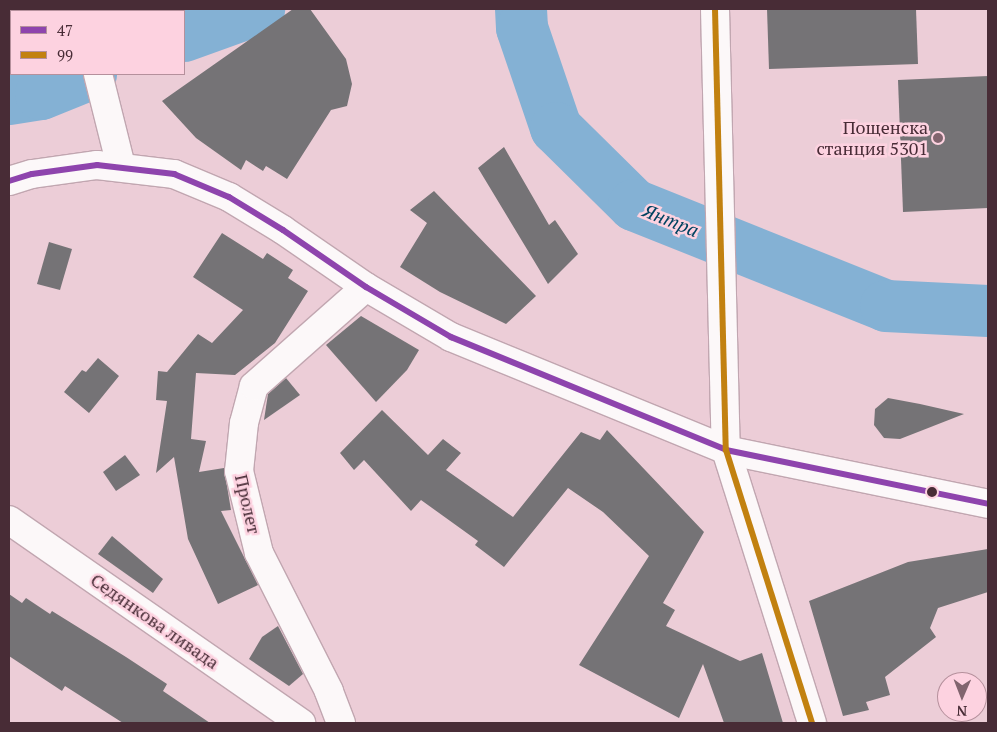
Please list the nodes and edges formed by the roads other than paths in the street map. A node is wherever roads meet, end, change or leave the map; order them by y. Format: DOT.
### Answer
graph roads {
  1 [pos="715,9"];
  2 [pos="98,75"];
  3 [pos="121,166"];
  4 [pos="9,181"];
  5 [pos="366,287"];
  6 [pos="726,450"];
  7 [pos="988,504"];
  8 [pos="9,520"];
  9 [pos="302,723"];
  10 [pos="341,723"];
  11 [pos="812,723"];
  1 -- 6 [label="street"];
  2 -- 3 [label="street"];
  3 -- 4 [label="street"];
  3 -- 5 [label="street"];
  5 -- 6 [label="street"];
  5 -- 10 [label="street, Пролет"];
  6 -- 7 [label="street"];
  6 -- 11 [label="street"];
  8 -- 9 [label="street, Седянкова ливада"];
}
